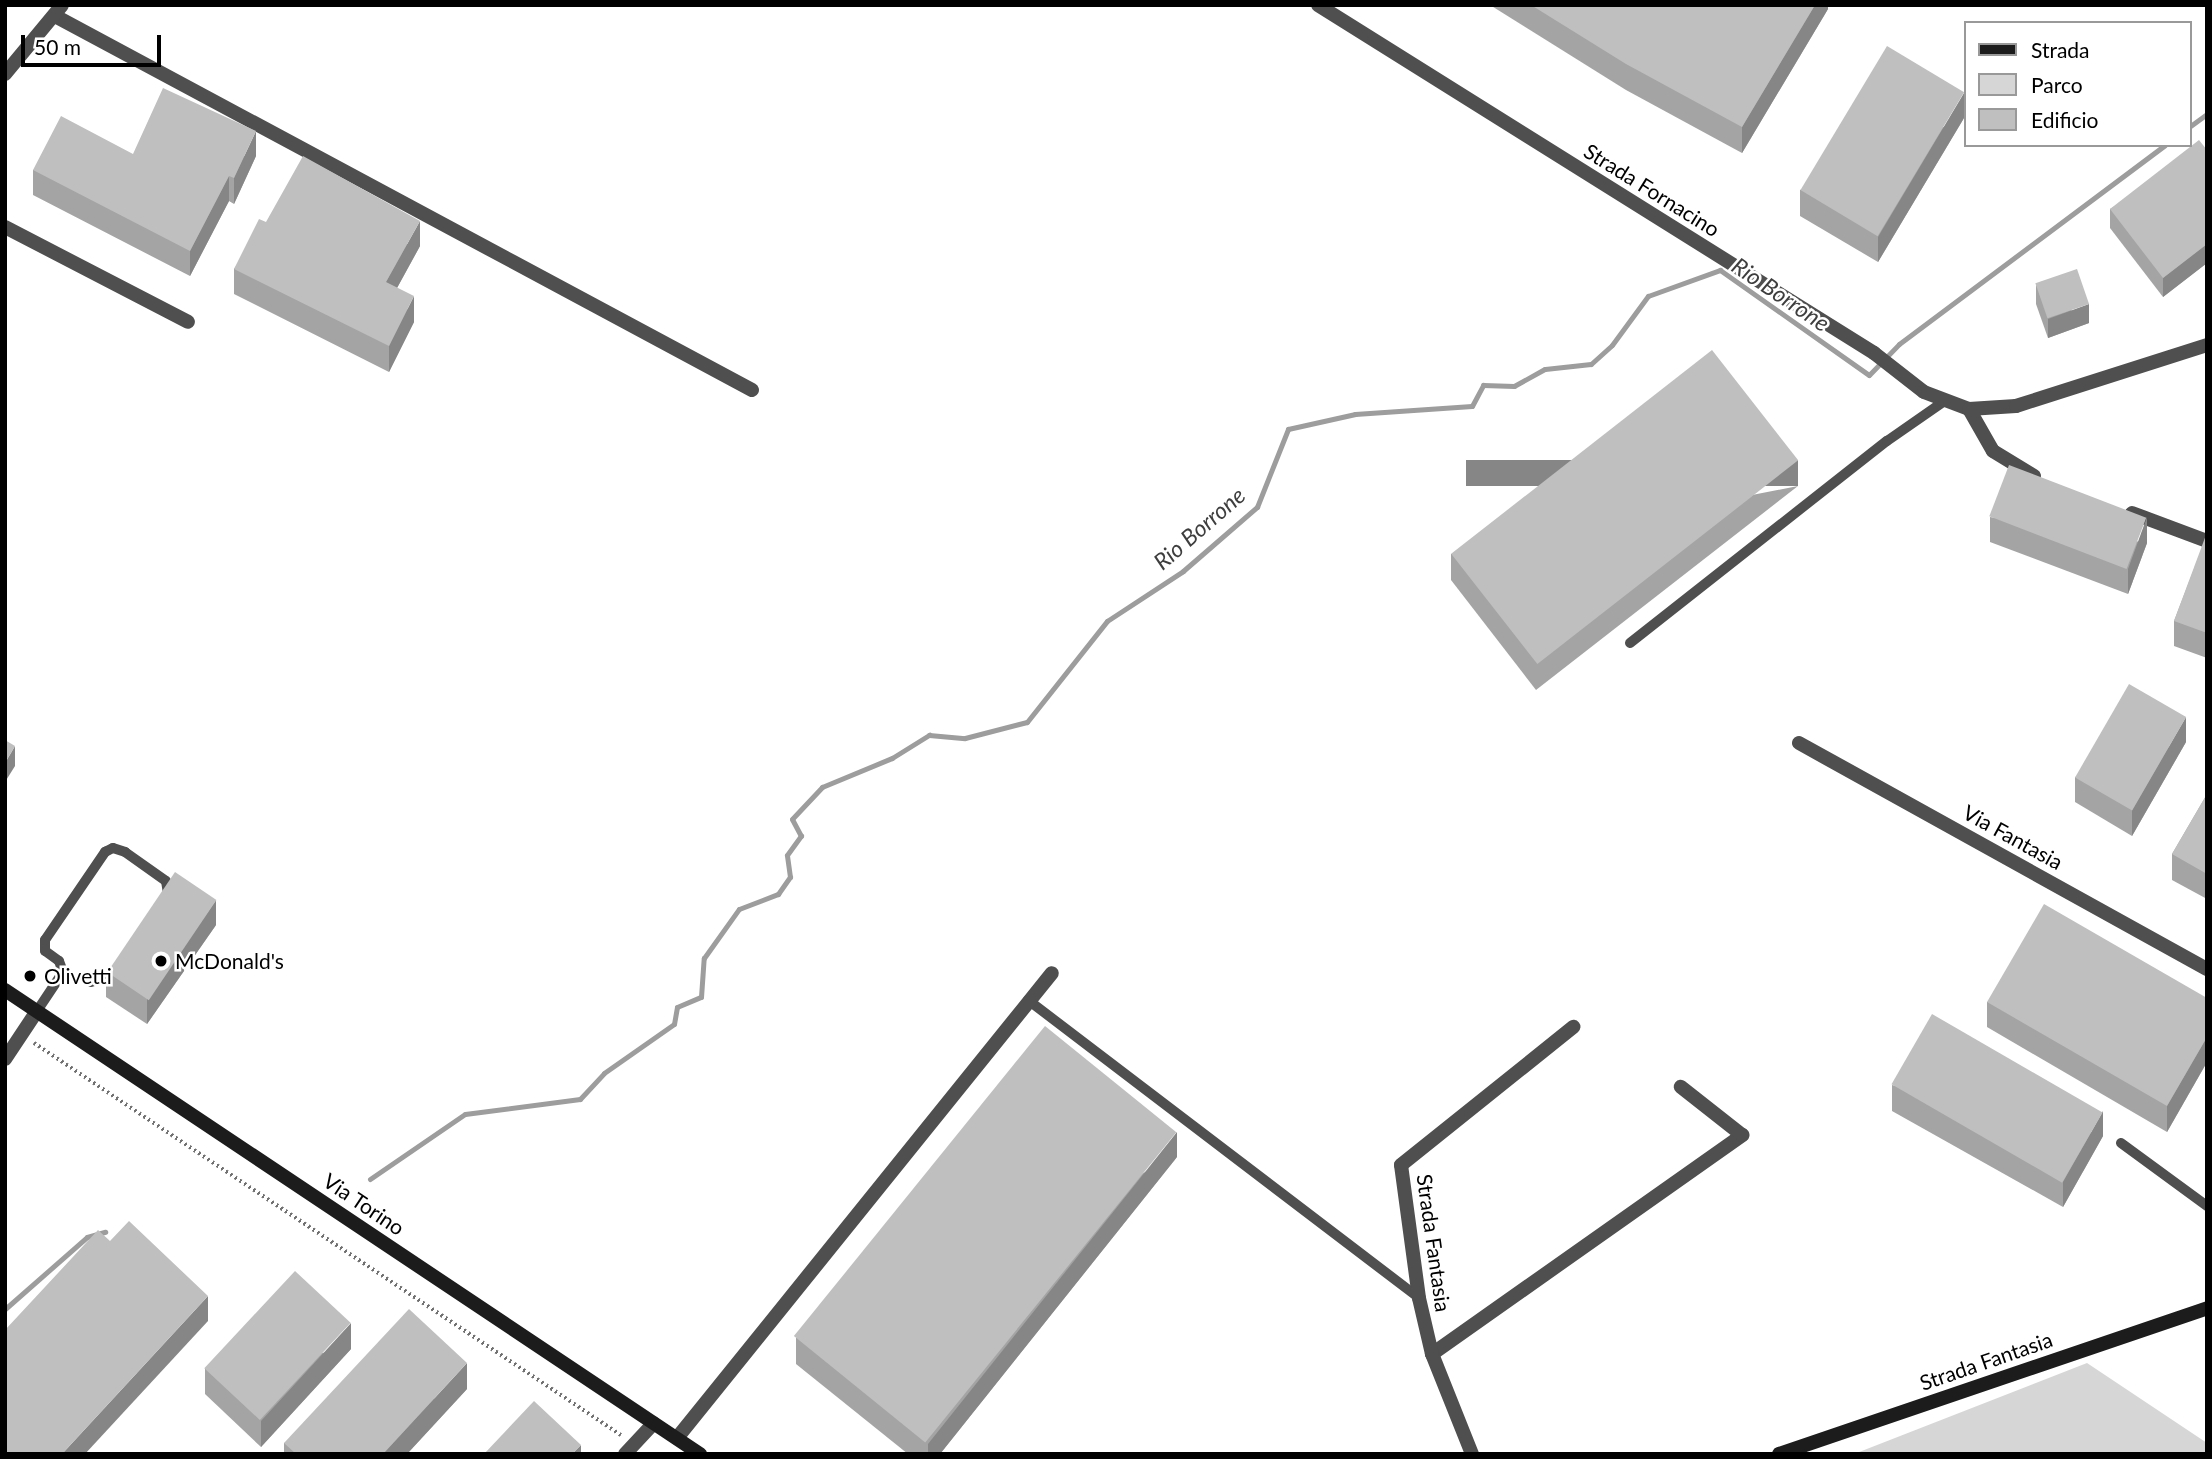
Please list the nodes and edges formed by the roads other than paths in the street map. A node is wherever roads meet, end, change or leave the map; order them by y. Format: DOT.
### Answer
graph roads {
  1 [pos="1318,5"];
  2 [pos="58,11"];
  3 [pos="5,74"];
  4 [pos="5,227"];
  5 [pos="188,322"];
  6 [pos="2207,345"];
  7 [pos="752,390"];
  8 [pos="1947,400"];
  9 [pos="1969,409"];
  10 [pos="2045,480"];
  11 [pos="2120,508"];
  12 [pos="2207,541"];
  13 [pos="1630,643"];
  14 [pos="1799,743"];
  15 [pos="163,906"];
  16 [pos="122,965"];
  17 [pos="2207,969"];
  18 [pos="1052,973"];
  19 [pos="91,982"];
  20 [pos="5,990"];
  21 [pos="1028,1000"];
  22 [pos="37,1011"];
  23 [pos="1573,1027"];
  24 [pos="5,1059"];
  25 [pos="1681,1087"];
  26 [pos="2121,1143"];
  27 [pos="2207,1206"];
  28 [pos="1419,1298"];
  29 [pos="2207,1308"];
  30 [pos="1432,1354"];
  31 [pos="654,1423"];
  32 [pos="677,1438"];
  33 [pos="629,1449"];
  34 [pos="700,1454"];
  35 [pos="1472,1454"];
  36 [pos="1779,1454"];
  1 -- 8 [label="street, Strada Fornacino"];
  2 -- 3 [label="street"];
  2 -- 7 [label="street"];
  4 -- 5 [label="street"];
  6 -- 9 [label="street, Strada Fornacino"];
  8 -- 9 [label="street, Strada Fornacino"];
  8 -- 13 [label="lane"];
  9 -- 10 [label="street"];
  11 -- 12 [label="street"];
  14 -- 17 [label="street, Via Fantasia"];
  15 -- 22 [label="lane"];
  16 -- 19 [label="lane"];
  18 -- 21 [label="street"];
  20 -- 22 [label="main road, Via Torino"];
  21 -- 28 [label="lane"];
  21 -- 32 [label="street"];
  22 -- 24 [label="street"];
  22 -- 31 [label="main road, Via Torino"];
  23 -- 28 [label="street, Strada Fantasia"];
  25 -- 30 [label="street"];
  26 -- 27 [label="lane"];
  28 -- 30 [label="street, Strada Fantasia"];
  29 -- 36 [label="main road, Strada Fantasia"];
  30 -- 35 [label="street, Strada Fantasia"];
  31 -- 32 [label="main road, Via Torino"];
  31 -- 33 [label="street"];
  32 -- 34 [label="main road, Via Torino"];
}
